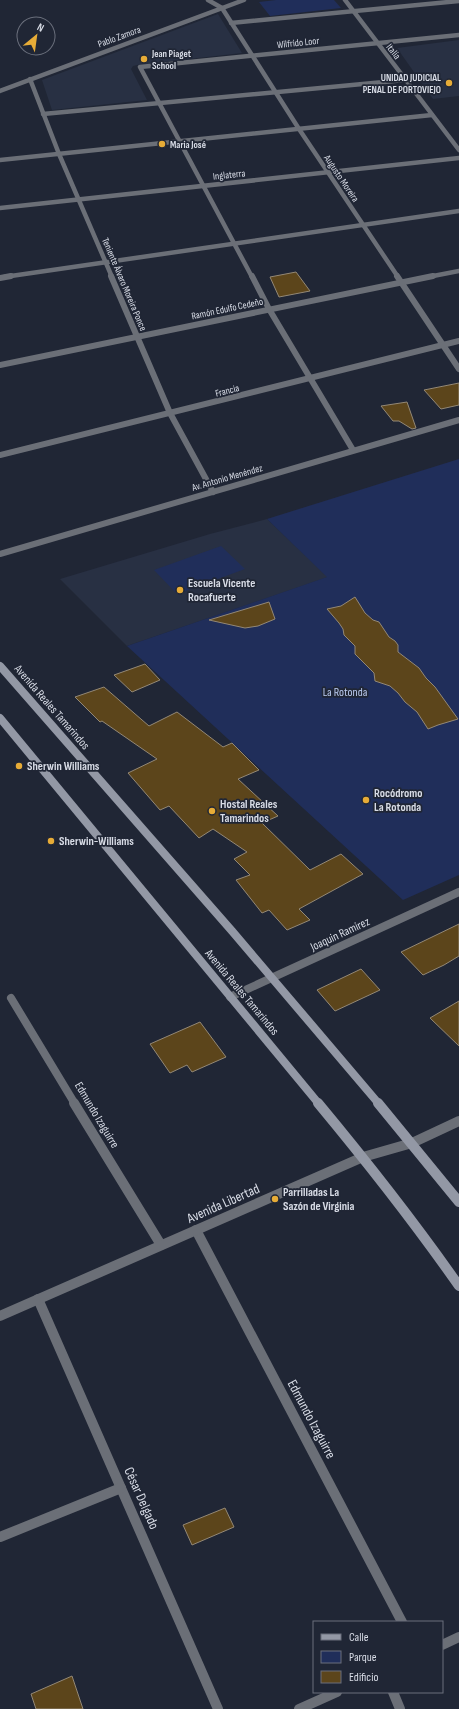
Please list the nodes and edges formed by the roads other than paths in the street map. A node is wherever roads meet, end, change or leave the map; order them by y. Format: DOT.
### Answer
graph roads {
  1 [pos="208,0"];
  2 [pos="244,0"];
  3 [pos="345,0"];
  4 [pos="459,1"];
  5 [pos="222,8"];
  6 [pos="352,11"];
  7 [pos="231,23"];
  8 [pos="459,35"];
  9 [pos="377,43"];
  10 [pos="252,56"];
  11 [pos="30,79"];
  12 [pos="405,80"];
  13 [pos="0,91"];
  14 [pos="274,91"];
  15 [pos="159,103"];
  16 [pos="44,114"];
  17 [pos="432,115"];
  18 [pos="298,129"];
  19 [pos="179,142"];
  20 [pos="459,150"];
  21 [pos="59,154"];
  22 [pos="459,158"];
  23 [pos="0,160"];
  24 [pos="328,172"];
  25 [pos="203,186"];
  26 [pos="78,199"];
  27 [pos="0,208"];
  28 [pos="459,211"];
  29 [pos="363,225"];
  30 [pos="235,243"];
  31 [pos="105,262"];
  32 [pos="459,271"];
  33 [pos="0,278"];
  34 [pos="402,282"];
  35 [pos="269,309"];
  36 [pos="137,337"];
  37 [pos="459,342"];
  38 [pos="443,345"];
  39 [pos="0,365"];
  40 [pos="459,369"];
  41 [pos="310,378"];
  42 [pos="170,413"];
  43 [pos="459,420"];
  44 [pos="353,450"];
  45 [pos="0,455"];
  46 [pos="213,492"];
  47 [pos="0,554"];
  48 [pos="0,666"];
  49 [pos="0,718"];
  50 [pos="459,892"];
  51 [pos="272,978"];
  52 [pos="230,997"];
  53 [pos="11,998"];
  54 [pos="459,1121"];
  55 [pos="412,1143"];
  56 [pos="363,1157"];
  57 [pos="459,1202"];
  58 [pos="196,1230"];
  59 [pos="162,1245"];
  60 [pos="459,1286"];
  61 [pos="38,1299"];
  62 [pos="0,1316"];
  63 [pos="121,1488"];
  64 [pos="0,1537"];
  65 [pos="401,1621"];
  66 [pos="459,1637"];
  67 [pos="443,1645"];
  68 [pos="335,1693"];
  69 [pos="393,1693"];
  70 [pos="218,1709"];
  71 [pos="299,1709"];
  72 [pos="400,1709"];
  1 -- 5 [label="street, Augusto Moreira"];
  2 -- 5 [label="street, Pablo Zamora"];
  3 -- 6 [label="street, Italia"];
  4 -- 6 [label="street"];
  5 -- 7 [label="street, Augusto Moreira"];
  5 -- 11 [label="street, Pablo Zamora"];
  6 -- 7 [label="street"];
  6 -- 9 [label="street, Italia"];
  7 -- 10 [label="street, Augusto Moreira"];
  8 -- 9 [label="street, Wilfrido Loor"];
  9 -- 10 [label="street, Wilfrido Loor"];
  9 -- 12 [label="street, Italia"];
  10 -- 14 [label="street, Augusto Moreira"];
  10 -- 15 [label="street, Wilfrido Loor"];
  11 -- 13 [label="street, Pablo Zamora"];
  11 -- 16 [label="street, Teniente Álvaro Moreira Ponce"];
  12 -- 14 [label="street"];
  12 -- 17 [label="street, Italia"];
  14 -- 15 [label="street"];
  14 -- 18 [label="street, Augusto Moreira"];
  15 -- 16 [label="street"];
  15 -- 19 [label="street"];
  16 -- 21 [label="street, Teniente Álvaro Moreira Ponce"];
  17 -- 18 [label="street"];
  17 -- 20 [label="street, Italia"];
  18 -- 19 [label="street"];
  18 -- 24 [label="street, Augusto Moreira"];
  19 -- 21 [label="street"];
  19 -- 25 [label="street"];
  21 -- 23 [label="street"];
  21 -- 26 [label="street, Teniente Álvaro Moreira Ponce"];
  22 -- 24 [label="street, Inglaterra"];
  24 -- 25 [label="street, Inglaterra"];
  24 -- 29 [label="street, Augusto Moreira"];
  25 -- 26 [label="street, Inglaterra"];
  25 -- 30 [label="street"];
  26 -- 27 [label="street, Inglaterra"];
  26 -- 31 [label="street, Teniente Álvaro Moreira Ponce"];
  28 -- 29 [label="street"];
  29 -- 30 [label="street"];
  29 -- 34 [label="street, Augusto Moreira"];
  30 -- 31 [label="street"];
  30 -- 35 [label="street"];
  31 -- 33 [label="street"];
  31 -- 36 [label="street, Teniente Álvaro Moreira Ponce"];
  32 -- 34 [label="street, Ramón Edulfo Cedeño"];
  34 -- 35 [label="street, Ramón Edulfo Cedeño"];
  34 -- 38 [label="street, Augusto Moreira"];
  35 -- 36 [label="street, Ramón Edulfo Cedeño"];
  35 -- 41 [label="street"];
  36 -- 39 [label="street, Ramón Edulfo Cedeño"];
  36 -- 42 [label="street, Teniente Álvaro Moreira Ponce"];
  37 -- 38 [label="street, Francia"];
  38 -- 40 [label="street, Augusto Moreira"];
  38 -- 41 [label="street, Francia"];
  41 -- 42 [label="street, Francia"];
  41 -- 44 [label="street"];
  42 -- 45 [label="street, Francia"];
  42 -- 46 [label="street, Teniente Álvaro Moreira Ponce"];
  43 -- 44 [label="street, Av. Antonio Menéndez"];
  44 -- 46 [label="street, Av. Antonio Menéndez"];
  46 -- 47 [label="street, Av. Antonio Menéndez"];
  48 -- 51 [label="main road, Avenida Reales Tamarindos"];
  49 -- 52 [label="main road, Avenida Reales Tamarindos"];
  50 -- 51 [label="street, Joaquin Ramirez"];
  51 -- 52 [label="street, Joaquin Ramirez"];
  51 -- 55 [label="main road, Avenida Reales Tamarindos"];
  52 -- 56 [label="main road, Avenida Reales Tamarindos"];
  53 -- 59 [label="street, Edmundo Izaguirre"];
  54 -- 55 [label="street, Avenida Libertad"];
  55 -- 56 [label="street, Avenida Libertad"];
  55 -- 57 [label="main road, Avenida Reales Tamarindos"];
  56 -- 58 [label="street, Avenida Libertad"];
  56 -- 60 [label="main road, Avenida Reales Tamarindos"];
  58 -- 59 [label="street, Avenida Libertad"];
  58 -- 65 [label="street, Edmundo Izaguirre"];
  59 -- 61 [label="street, Avenida Libertad"];
  61 -- 62 [label="street, Avenida Libertad"];
  61 -- 63 [label="street, César Delgado"];
  63 -- 64 [label="street"];
  63 -- 70 [label="street, César Delgado"];
  66 -- 67 [label="street"];
  68 -- 71 [label="street"];
  69 -- 72 [label="street"];
}
